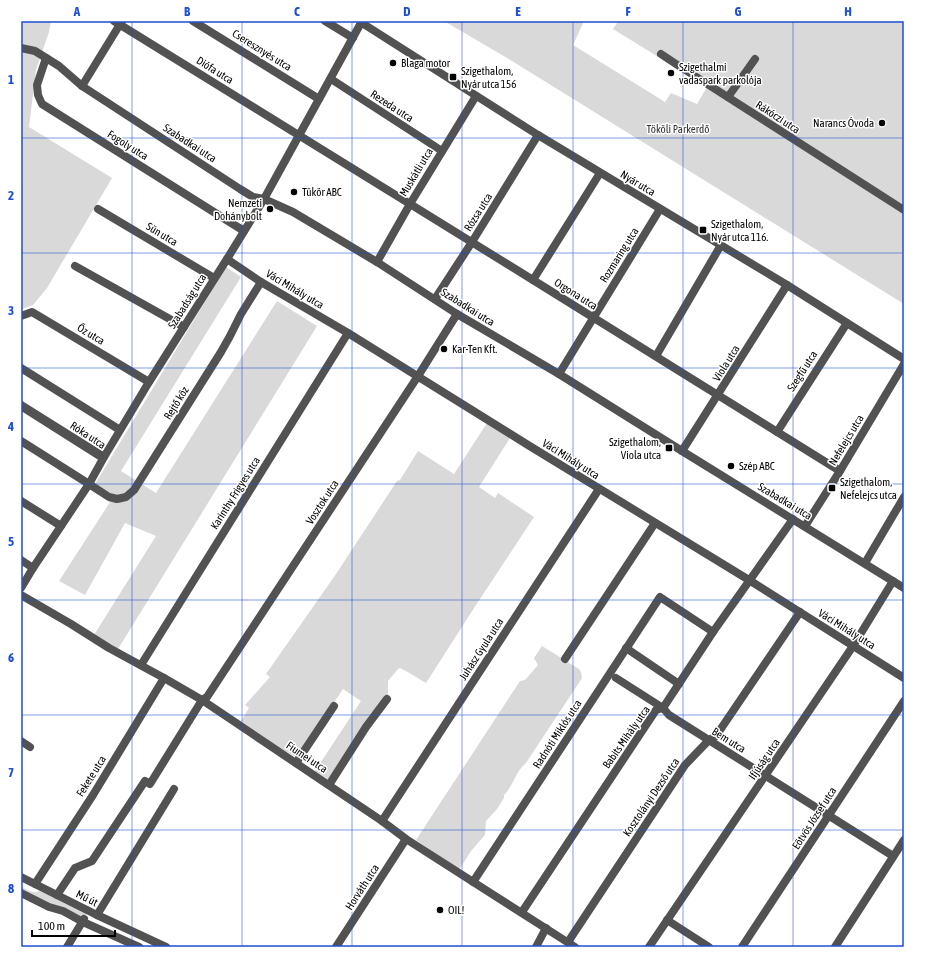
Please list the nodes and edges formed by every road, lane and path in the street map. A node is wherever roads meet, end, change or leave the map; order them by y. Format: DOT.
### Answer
graph roads {
  1 [pos="193,21"];
  2 [pos="325,21"];
  3 [pos="118,22"];
  4 [pos="362,22"];
  5 [pos="353,38"];
  6 [pos="21,48"];
  7 [pos="661,54"];
  8 [pos="46,58"];
  9 [pos="755,58"];
  10 [pos="331,79"];
  11 [pos="82,86"];
  12 [pos="476,96"];
  13 [pos="728,97"];
  14 [pos="319,99"];
  15 [pos="300,135"];
  16 [pos="538,135"];
  17 [pos="442,151"];
  18 [pos="600,173"];
  19 [pos="264,199"];
  20 [pos="410,204"];
  21 [pos="98,209"];
  22 [pos="660,209"];
  23 [pos="904,210"];
  24 [pos="244,231"];
  25 [pos="472,242"];
  26 [pos="721,245"];
  27 [pos="227,259"];
  28 [pos="377,262"];
  29 [pos="75,266"];
  30 [pos="214,278"];
  31 [pos="534,280"];
  32 [pos="261,282"];
  33 [pos="787,285"];
  34 [pos="435,299"];
  35 [pos="457,314"];
  36 [pos="21,316"];
  37 [pos="593,318"];
  38 [pos="847,323"];
  39 [pos="184,327"];
  40 [pos="348,333"];
  41 [pos="656,356"];
  42 [pos="904,359"];
  43 [pos="904,364"];
  44 [pos="21,368"];
  45 [pos="559,374"];
  46 [pos="418,376"];
  47 [pos="149,382"];
  48 [pos="718,396"];
  49 [pos="21,405"];
  50 [pos="120,430"];
  51 [pos="777,432"];
  52 [pos="21,441"];
  53 [pos="682,451"];
  54 [pos="104,457"];
  55 [pos="840,471"];
  56 [pos="89,484"];
  57 [pos="599,489"];
  58 [pos="904,497"];
  59 [pos="21,502"];
  60 [pos="792,519"];
  61 [pos="655,523"];
  62 [pos="61,526"];
  63 [pos="805,526"];
  64 [pos="21,560"];
  65 [pos="865,563"];
  66 [pos="33,568"];
  67 [pos="749,580"];
  68 [pos="893,581"];
  69 [pos="21,588"];
  70 [pos="904,588"];
  71 [pos="21,595"];
  72 [pos="800,612"];
  73 [pos="714,632"];
  74 [pos="853,646"];
  75 [pos="626,648"];
  76 [pos="565,659"];
  77 [pos="141,666"];
  78 [pos="164,678"];
  79 [pos="616,678"];
  80 [pos="904,678"];
  81 [pos="679,684"];
  82 [pos="387,699"];
  83 [pos="202,700"];
  84 [pos="904,701"];
  85 [pos="334,706"];
  86 [pos="663,708"];
  87 [pos="709,740"];
  88 [pos="21,741"];
  89 [pos="30,747"];
  90 [pos="296,763"];
  91 [pos="766,776"];
  92 [pos="328,785"];
  93 [pos="174,789"];
  94 [pos="829,815"];
  95 [pos="382,821"];
  96 [pos="406,839"];
  97 [pos="904,840"];
  98 [pos="893,856"];
  99 [pos="21,877"];
  100 [pos="472,882"];
  101 [pos="38,885"];
  102 [pos="21,893"];
  103 [pos="56,895"];
  104 [pos="34,899"];
  105 [pos="88,911"];
  106 [pos="522,912"];
  107 [pos="97,915"];
  108 [pos="667,920"];
  109 [pos="83,922"];
  110 [pos="546,928"];
  111 [pos="568,942"];
  112 [pos="67,947"];
  113 [pos="139,947"];
  114 [pos="166,947"];
  115 [pos="336,947"];
  116 [pos="536,947"];
  117 [pos="575,947"];
  118 [pos="649,947"];
  119 [pos="709,947"];
  120 [pos="742,947"];
  121 [pos="835,947"];
  1 -- 14 [label="street, Cseresznyés utca"];
  2 -- 5 [label="street"];
  3 -- 11 [label="street"];
  3 -- 15 [label="street, Diófa utca"];
  4 -- 5 [label="street, Szabadság utca"];
  4 -- 12 [label="street, Nyár utca"];
  5 -- 10 [label="street, Szabadság utca"];
  6 -- 8 [label="street, Szabadkai utca"];
  7 -- 13 [label="street, Rákóczi utca"];
  8 -- 11 [label="street, Szabadkai utca"];
  8 -- 24 [label="street, Fogoly utca"];
  9 -- 13 [label="street"];
  10 -- 14 [label="street, Szabadság utca"];
  10 -- 17 [label="street, Rezeda utca"];
  11 -- 19 [label="street, Szabadkai utca"];
  12 -- 16 [label="street, Nyár utca"];
  12 -- 17 [label="street, Muskátli utca"];
  13 -- 23 [label="street, Rákóczi utca"];
  14 -- 15 [label="street, Szabadság utca"];
  15 -- 19 [label="street, Szabadság utca"];
  15 -- 20 [label="street, Orgona utca"];
  16 -- 18 [label="street, Nyár utca"];
  16 -- 25 [label="street, Rózsa utca"];
  17 -- 20 [label="street, Muskátli utca"];
  18 -- 22 [label="street, Nyár utca"];
  18 -- 31 [label="street"];
  19 -- 24 [label="street, Szabadság utca"];
  19 -- 28 [label="street, Szabadkai utca"];
  20 -- 25 [label="street, Orgona utca"];
  20 -- 28 [label="street, Muskátli utca"];
  21 -- 30 [label="street, Sün utca"];
  22 -- 26 [label="street, Nyár utca"];
  22 -- 37 [label="street, Rozmaring utca"];
  24 -- 27 [label="street, Szabadság utca"];
  25 -- 31 [label="street, Orgona utca"];
  25 -- 34 [label="street, Rózsa utca"];
  26 -- 33 [label="street, Nyár utca"];
  26 -- 41 [label="street"];
  27 -- 30 [label="street, Szabadság utca"];
  27 -- 32 [label="street, Váci Mihály utca"];
  28 -- 34 [label="street, Szabadkai utca"];
  29 -- 39 [label="street"];
  30 -- 39 [label="street, Szabadság utca"];
  31 -- 37 [label="street, Orgona utca"];
  32 -- 40 [label="street, Váci Mihály utca"];
  32 -- 56 [label="street, Rejtő köz"];
  33 -- 38 [label="street, Nyár utca"];
  33 -- 48 [label="street, Viola utca"];
  34 -- 35 [label="street, Szabadkai utca"];
  35 -- 45 [label="street, Szabadkai utca"];
  35 -- 46 [label="street, Vosztok utca"];
  36 -- 47 [label="street, Őz utca"];
  37 -- 41 [label="street, Orgona utca"];
  37 -- 45 [label="street, Rozmaring utca"];
  38 -- 42 [label="street, Nyár utca"];
  38 -- 51 [label="street, Szegfű utca"];
  39 -- 47 [label="street, Szabadság utca"];
  40 -- 46 [label="street, Váci Mihály utca"];
  40 -- 77 [label="street, Karinthy Frigyes utca"];
  41 -- 48 [label="street, Orgona utca"];
  43 -- 55 [label="street, Nefelejcs utca"];
  44 -- 50 [label="street"];
  45 -- 53 [label="street, Szabadkai utca"];
  46 -- 57 [label="street, Váci Mihály utca"];
  46 -- 83 [label="street, Vosztok utca"];
  47 -- 50 [label="street, Szabadság utca"];
  48 -- 51 [label="street, Orgona utca"];
  48 -- 53 [label="street, Viola utca"];
  49 -- 54 [label="street, Róka utca"];
  50 -- 54 [label="street, Szabadság utca"];
  51 -- 55 [label="street, Orgona utca"];
  52 -- 56 [label="street"];
  53 -- 60 [label="street, Szabadkai utca"];
  54 -- 56 [label="street, Szabadság utca"];
  55 -- 63 [label="street, Nefelejcs utca"];
  56 -- 62 [label="street, Szabadság utca"];
  57 -- 61 [label="street, Váci Mihály utca"];
  57 -- 95 [label="street, Juhász Gyula utca"];
  58 -- 65 [label="street"];
  59 -- 62 [label="street"];
  60 -- 63 [label="street, Szabadkai utca"];
  60 -- 67 [label="street, Babits Mihály utca"];
  61 -- 67 [label="street, Váci Mihály utca"];
  61 -- 76 [label="street"];
  62 -- 66 [label="street, Szabadság utca"];
  63 -- 65 [label="street, Szabadkai utca"];
  64 -- 66 [label="street"];
  65 -- 68 [label="street, Szabadkai utca"];
  66 -- 69 [label="street, Szabadság utca"];
  67 -- 72 [label="street, Váci Mihály utca"];
  67 -- 73 [label="street, Babits Mihály utca"];
  68 -- 70 [label="street, Szabadkai utca"];
  68 -- 74 [label="street, Ifjúság utca"];
  71 -- 77 [label="street, Fiumei utca"];
  72 -- 74 [label="street, Váci Mihály utca"];
  72 -- 87 [label="street, Kosztolányi Dezső utca"];
  73 -- 75 [label="street, Radnóti Miklós utca"];
  73 -- 81 [label="street, Babits Mihály utca"];
  74 -- 80 [label="street, Váci Mihály utca"];
  74 -- 91 [label="street, Ifjúság utca"];
  75 -- 81 [label="street"];
  75 -- 100 [label="street, Radnóti Miklós utca"];
  77 -- 78 [label="street, Fiumei utca"];
  78 -- 83 [label="street, Fiumei utca"];
  78 -- 101 [label="street, Fekete utca"];
  79 -- 86 [label="street, Bem utca"];
  81 -- 86 [label="street, Babits Mihály utca"];
  82 -- 92 [label="street"];
  83 -- 90 [label="street, Fiumei utca"];
  83 -- 103 [label="street, Vosztok utca"];
  84 -- 94 [label="street, Eötvös József utca"];
  85 -- 90 [label="street"];
  86 -- 87 [label="street, Bem utca"];
  86 -- 106 [label="street, Babits Mihály utca"];
  87 -- 91 [label="street, Bem utca"];
  87 -- 111 [label="street, Kosztolányi Dezső utca"];
  88 -- 89 [label="street"];
  90 -- 92 [label="street, Fiumei utca"];
  91 -- 94 [label="street, Bem utca"];
  91 -- 108 [label="street, Ifjúság utca"];
  92 -- 95 [label="street, Fiumei utca"];
  93 -- 107 [label="street"];
  94 -- 98 [label="street, Bem utca"];
  94 -- 120 [label="street, Eötvös József utca"];
  95 -- 96 [label="street, Fiumei utca"];
  96 -- 100 [label="street, Fiumei utca"];
  96 -- 115 [label="street, Horváth utca"];
  97 -- 98 [label="street"];
  98 -- 121 [label="street"];
  99 -- 101 [label="street, Mű út"];
  100 -- 106 [label="street, Fiumei utca"];
  101 -- 103 [label="street, Mű út"];
  101 -- 104 [label="street, Fekete utca"];
  102 -- 104 [label="street"];
  103 -- 105 [label="street, Mű út"];
  104 -- 109 [label="street"];
  105 -- 107 [label="street, Mű út"];
  105 -- 109 [label="street"];
  106 -- 110 [label="street, Fiumei utca"];
  107 -- 114 [label="street, Mű út"];
  108 -- 118 [label="street, Ifjúság utca"];
  108 -- 119 [label="street"];
  109 -- 112 [label="street"];
  109 -- 113 [label="street"];
  110 -- 111 [label="street, Fiumei utca"];
  110 -- 116 [label="street"];
  111 -- 117 [label="street, Fiumei utca"];
}
